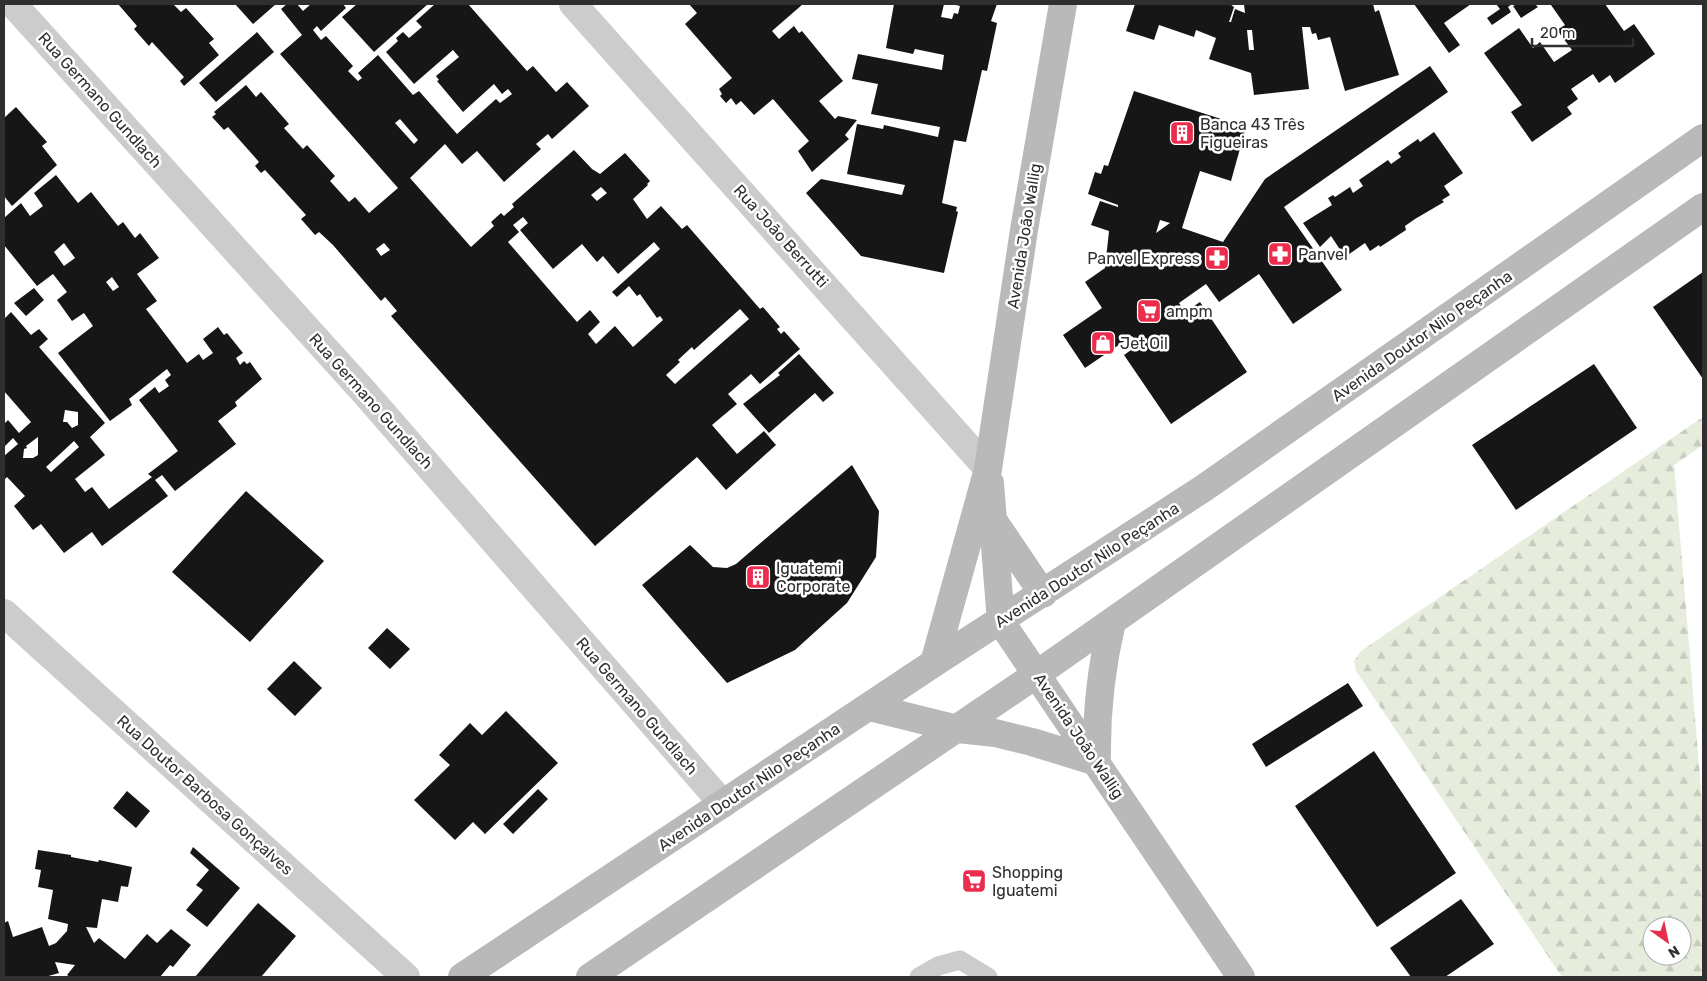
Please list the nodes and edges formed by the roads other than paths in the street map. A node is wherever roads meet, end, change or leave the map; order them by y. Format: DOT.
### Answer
graph roads {
  1 [pos="13,4"];
  2 [pos="573,4"];
  3 [pos="1063,4"];
  4 [pos="1703,138"];
  5 [pos="1703,207"];
  6 [pos="988,469"];
  7 [pos="995,522"];
  8 [pos="1043,594"];
  9 [pos="4,613"];
  10 [pos="1001,622"];
  11 [pos="1112,622"];
  12 [pos="934,663"];
  13 [pos="1037,674"];
  14 [pos="869,707"];
  15 [pos="958,729"];
  16 [pos="1097,762"];
  17 [pos="722,804"];
  18 [pos="406,977"];
  19 [pos="462,977"];
  20 [pos="590,977"];
  21 [pos="919,977"];
  22 [pos="988,977"];
  23 [pos="1241,977"];
  1 -- 17 [label="street, Rua Germano Gundlach"];
  2 -- 6 [label="street, Rua João Berrutti"];
  3 -- 6 [label="main road, Avenida João Wallig"];
  4 -- 8 [label="main road, Avenida Doutor Nilo Peçanha"];
  5 -- 11 [label="main road"];
  6 -- 7 [label="main road, Avenida João Wallig"];
  6 -- 12 [label="main road, Avenida João Wallig"];
  7 -- 8 [label="main road"];
  7 -- 10 [label="main road, Avenida João Wallig"];
  8 -- 10 [label="main road, Avenida Doutor Nilo Peçanha"];
  9 -- 18 [label="street, Rua Doutor Barbosa Gonçalves"];
  10 -- 12 [label="main road, Avenida Doutor Nilo Peçanha"];
  10 -- 13 [label="main road, Avenida João Wallig"];
  11 -- 13 [label="main road"];
  11 -- 16 [label="main road"];
  12 -- 14 [label="main road, Avenida Doutor Nilo Peçanha"];
  13 -- 15 [label="main road"];
  13 -- 16 [label="main road, Avenida João Wallig"];
  14 -- 15 [label="main road"];
  14 -- 17 [label="main road, Avenida Doutor Nilo Peçanha"];
  15 -- 16 [label="main road"];
  15 -- 20 [label="main road"];
  16 -- 23 [label="main road, Avenida João Wallig"];
  17 -- 19 [label="main road, Avenida Doutor Nilo Peçanha"];
  21 -- 22 [label="lane"];
}
